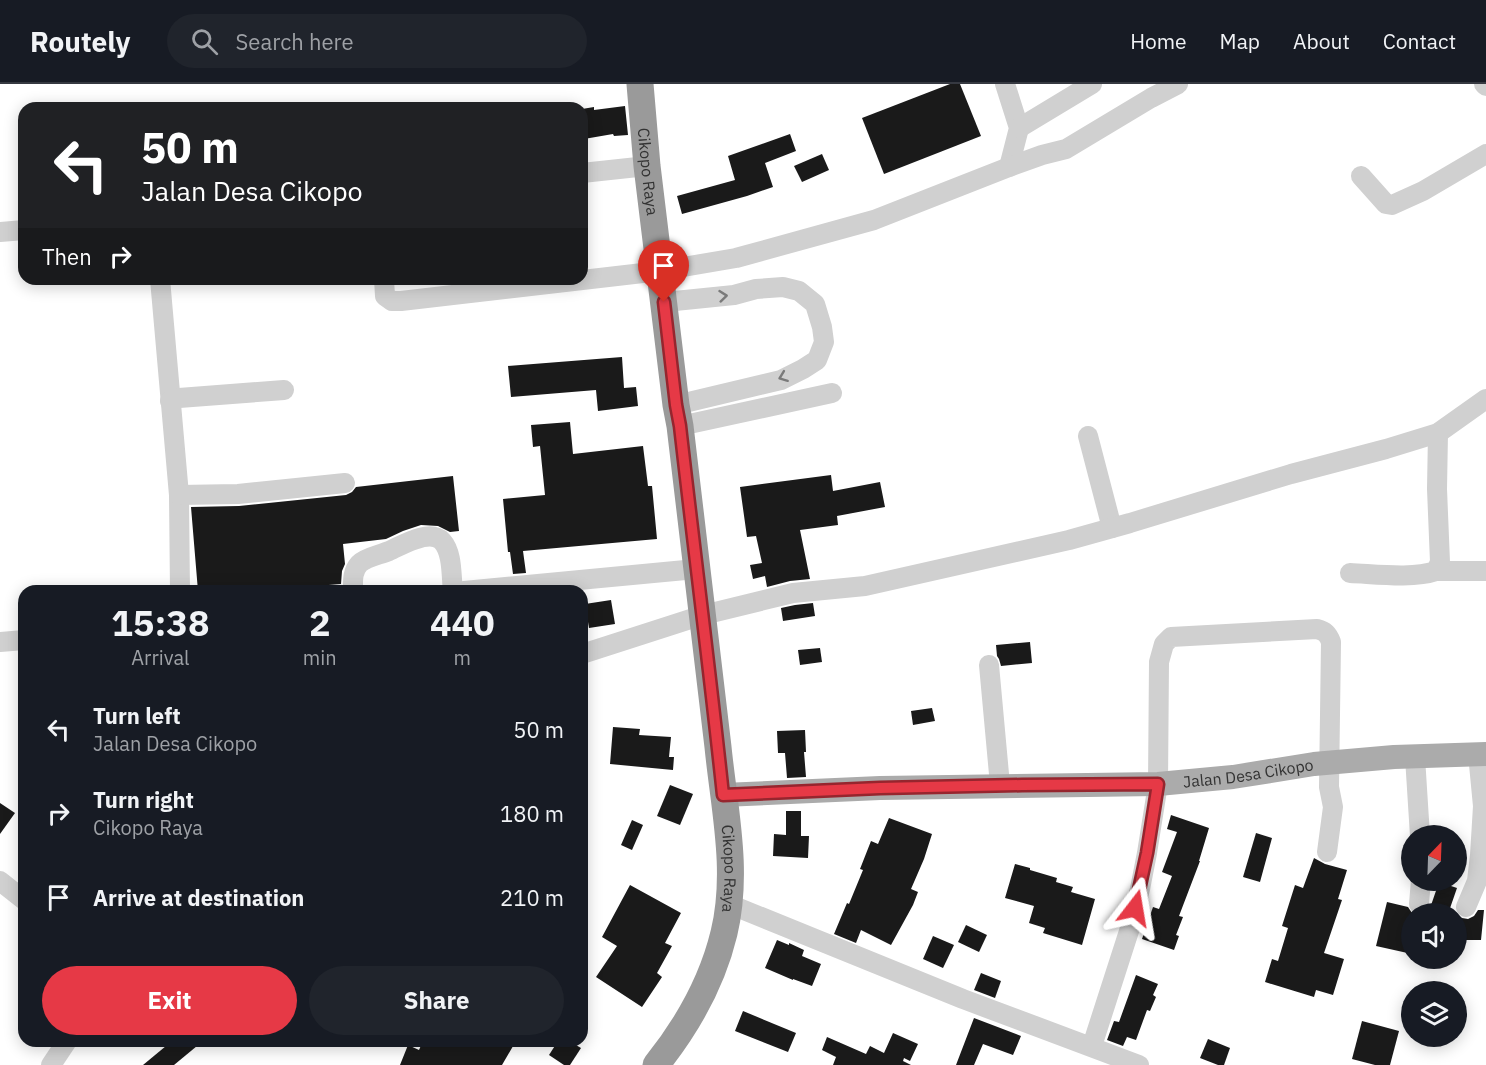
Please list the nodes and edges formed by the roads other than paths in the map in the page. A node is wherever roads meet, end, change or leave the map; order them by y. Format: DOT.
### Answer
graph roads {
  1 [pos="640,84"];
  2 [pos="1005,84"];
  3 [pos="1092,84"];
  4 [pos="1178,84"];
  5 [pos="1019,128"];
  6 [pos="1486,154"];
  7 [pos="647,166"];
  8 [pos="1009,166"];
  9 [pos="588,172"];
  10 [pos="1360,176"];
  11 [pos="18,230"];
  12 [pos="0,232"];
  13 [pos="660,271"];
  14 [pos="588,280"];
  15 [pos="160,285"];
  16 [pos="385,285"];
  17 [pos="550,285"];
  18 [pos="664,302"];
  19 [pos="284,390"];
  20 [pos="832,393"];
  21 [pos="1486,399"];
  22 [pos="170,401"];
  23 [pos="678,416"];
  24 [pos="1438,433"];
  25 [pos="1088,436"];
  26 [pos="345,483"];
  27 [pos="179,495"];
  28 [pos="1112,528"];
  29 [pos="696,568"];
  30 [pos="1436,571"];
  31 [pos="1486,571"];
  32 [pos="1350,573"];
  33 [pos="180,585"];
  34 [pos="353,585"];
  35 [pos="452,585"];
  36 [pos="525,585"];
  37 [pos="703,615"];
  38 [pos="18,640"];
  39 [pos="0,642"];
  40 [pos="588,652"];
  41 [pos="989,665"];
  42 [pos="1482,754"];
  43 [pos="1415,757"];
  44 [pos="1329,763"];
  45 [pos="1158,784"];
  46 [pos="1000,785"];
  47 [pos="723,795"];
  48 [pos="1419,825"];
  49 [pos="1327,852"];
  50 [pos="0,881"];
  51 [pos="18,895"];
  52 [pos="729,904"];
  53 [pos="1467,905"];
  54 [pos="1092,1046"];
  55 [pos="63,1047"];
  56 [pos="51,1065"];
  57 [pos="656,1065"];
  58 [pos="1139,1065"];
  1 -- 7 [label="highway, Cikopo Raya"];
  2 -- 5 [label="street"];
  3 -- 5 [label="street"];
  4 -- 8 [label="street"];
  5 -- 8 [label="street"];
  6 -- 10 [label="street"];
  7 -- 9 [label="street"];
  7 -- 13 [label="highway, Cikopo Raya"];
  8 -- 13 [label="street"];
  11 -- 12 [label="street"];
  13 -- 14 [label="street"];
  13 -- 18 [label="highway, Cikopo Raya"];
  15 -- 22 [label="street"];
  16 -- 17 [label="street"];
  18 -- 23 [label="highway, Cikopo Raya"];
  18 -- 23 [label="street, one-way"];
  19 -- 22 [label="street"];
  20 -- 23 [label="street"];
  21 -- 24 [label="street"];
  22 -- 27 [label="street"];
  23 -- 29 [label="highway, Cikopo Raya"];
  24 -- 28 [label="street"];
  24 -- 30 [label="street"];
  25 -- 28 [label="street"];
  26 -- 27 [label="street"];
  27 -- 33 [label="street"];
  28 -- 37 [label="street"];
  29 -- 36 [label="street"];
  29 -- 37 [label="highway, Cikopo Raya"];
  30 -- 31 [label="street"];
  30 -- 32 [label="street"];
  34 -- 35 [label="street"];
  37 -- 40 [label="street"];
  37 -- 47 [label="highway, Cikopo Raya"];
  38 -- 39 [label="street"];
  41 -- 46 [label="street"];
  42 -- 43 [label="main road, Jalan Desa Cikopo"];
  42 -- 53 [label="street"];
  43 -- 44 [label="main road, Jalan Desa Cikopo"];
  43 -- 48 [label="street"];
  44 -- 45 [label="main road, Jalan Desa Cikopo"];
  44 -- 45 [label="street"];
  44 -- 49 [label="street"];
  45 -- 46 [label="main road, Jalan Desa Cikopo"];
  45 -- 54 [label="street"];
  46 -- 47 [label="main road, Jalan Desa Cikopo"];
  47 -- 52 [label="highway, Cikopo Raya"];
  50 -- 51 [label="street"];
  52 -- 54 [label="street"];
  52 -- 57 [label="highway, Cikopo Raya"];
  54 -- 58 [label="street"];
  55 -- 56 [label="street"];
}
